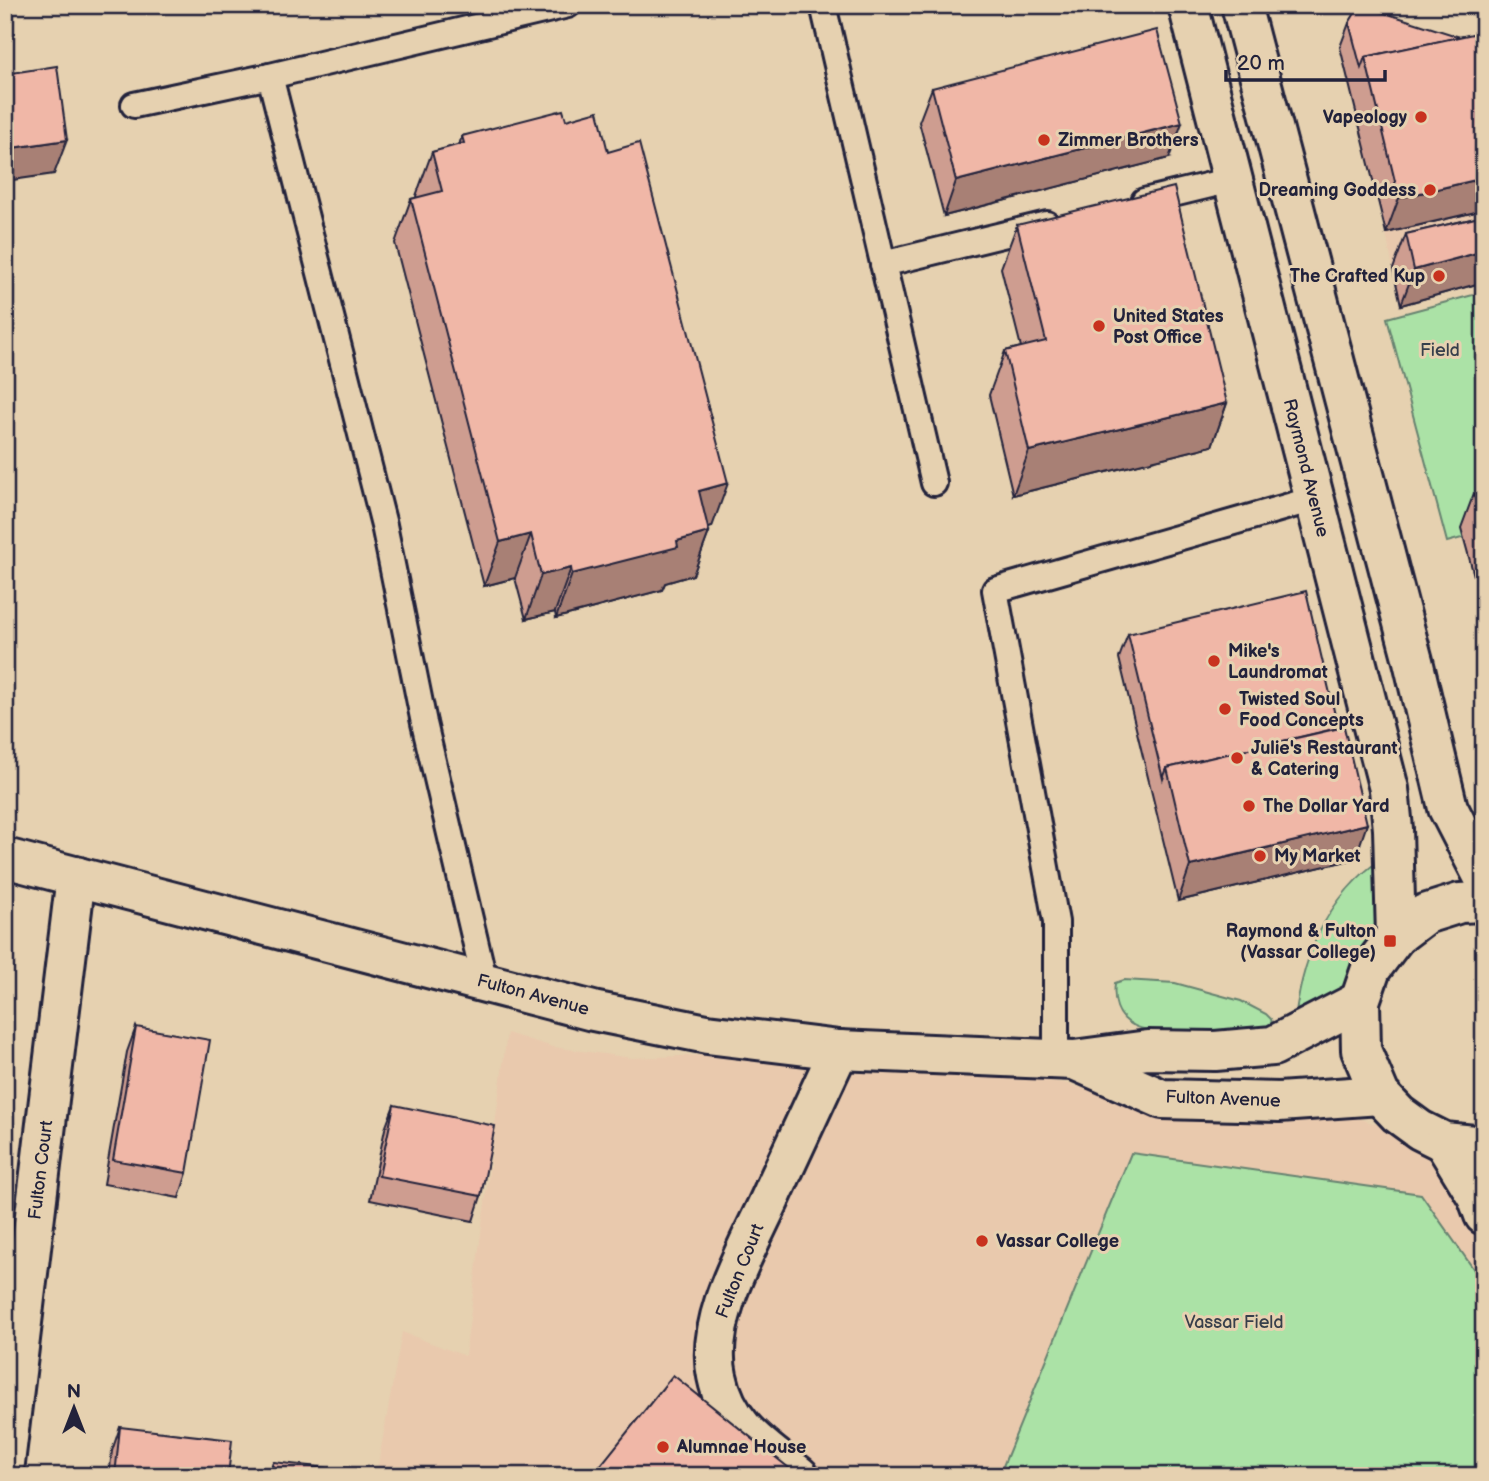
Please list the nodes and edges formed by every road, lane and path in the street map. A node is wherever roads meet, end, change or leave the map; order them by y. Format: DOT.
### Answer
graph roads {
  1 [pos="568,5"];
  2 [pos="823,5"];
  3 [pos="1188,5"];
  4 [pos="1241,5"];
  5 [pos="270,76"];
  6 [pos="134,105"];
  7 [pos="1231,180"];
  8 [pos="1118,207"];
  9 [pos="1066,220"];
  10 [pos="883,264"];
  11 [pos="934,483"];
  12 [pos="1314,499"];
  13 [pos="5,858"];
  14 [pos="76,876"];
  15 [pos="1484,878"];
  16 [pos="1484,902"];
  17 [pos="1396,936"];
  18 [pos="485,983"];
  19 [pos="1360,1001"];
  20 [pos="839,1050"];
  21 [pos="1065,1060"];
  22 [pos="1380,1095"];
  23 [pos="1444,1142"];
  24 [pos="1484,1146"];
  25 [pos="1484,1215"];
  26 [pos="5,1463"];
  27 [pos="799,1476"];
  1 -- 5 [label="lane"];
  2 -- 10 [label="lane"];
  3 -- 7 [label="street, Raymond Avenue"];
  4 -- 15 [label="street"];
  5 -- 6 [label="lane"];
  5 -- 18 [label="lane"];
  7 -- 8 [label="lane"];
  7 -- 12 [label="street, Raymond Avenue"];
  9 -- 10 [label="lane"];
  10 -- 11 [label="lane"];
  12 -- 17 [label="street, Raymond Avenue"];
  12 -- 21 [label="lane"];
  13 -- 14 [label="street, Fulton Avenue"];
  14 -- 18 [label="street, Fulton Avenue"];
  14 -- 26 [label="street, Fulton Court"];
  16 -- 17 [label="street"];
  17 -- 19 [label="street"];
  18 -- 20 [label="street, Fulton Avenue"];
  19 -- 21 [label="street, Fulton Avenue"];
  19 -- 22 [label="street"];
  20 -- 21 [label="street, Fulton Avenue"];
  20 -- 27 [label="street, Fulton Court"];
  21 -- 22 [label="street, Fulton Avenue"];
  22 -- 23 [label="street"];
  23 -- 24 [label="street"];
  23 -- 25 [label="street"];
}
